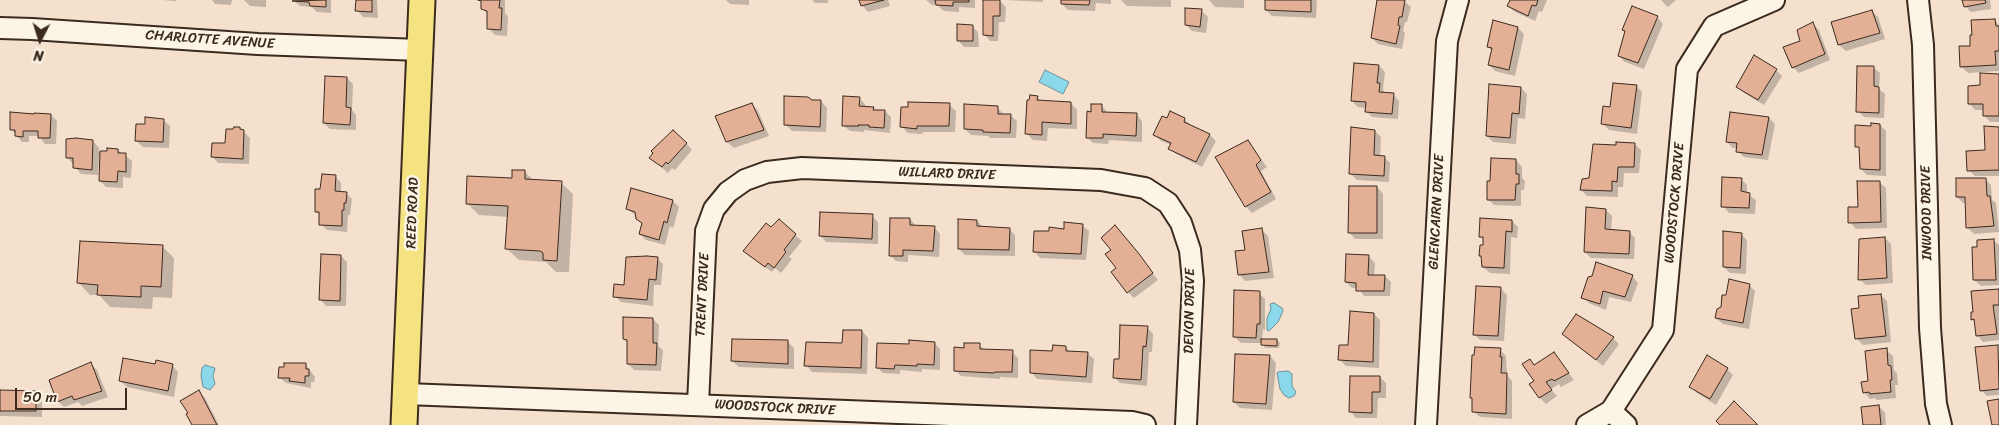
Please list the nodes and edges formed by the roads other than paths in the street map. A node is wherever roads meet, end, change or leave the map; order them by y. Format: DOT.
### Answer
graph roads {
  1 [pos="422,0"];
  2 [pos="1458,0"];
  3 [pos="1774,0"];
  4 [pos="1918,0"];
  5 [pos="0,28"];
  6 [pos="420,50"];
  7 [pos="728,192"];
  8 [pos="1168,203"];
  9 [pos="406,394"];
  10 [pos="698,404"];
  11 [pos="1611,411"];
  12 [pos="948,421"];
  13 [pos="404,425"];
  14 [pos="1145,425"];
  15 [pos="1186,425"];
  16 [pos="1426,425"];
  17 [pos="1587,425"];
  18 [pos="1626,425"];
  19 [pos="1941,425"];
  1 -- 6 [label="main road, REED ROAD"];
  2 -- 16 [label="street, GLENCAIRN DRIVE"];
  3 -- 11 [label="street, WOODSTOCK DRIVE"];
  4 -- 19 [label="street, INWOOD DRIVE"];
  5 -- 6 [label="street, CHARLOTTE AVENUE"];
  6 -- 9 [label="main road, REED ROAD"];
  7 -- 8 [label="street, WILLARD DRIVE"];
  7 -- 10 [label="street, TRENT DRIVE"];
  8 -- 15 [label="street, DEVON DRIVE"];
  9 -- 10 [label="street, WOODSTOCK DRIVE"];
  9 -- 13 [label="main road, REED ROAD"];
  10 -- 12 [label="street, WOODSTOCK DRIVE"];
  11 -- 17 [label="street, WOODSTOCK DRIVE"];
  11 -- 18 [label="street"];
  12 -- 14 [label="street, WOODSTOCK DRIVE"];
}
